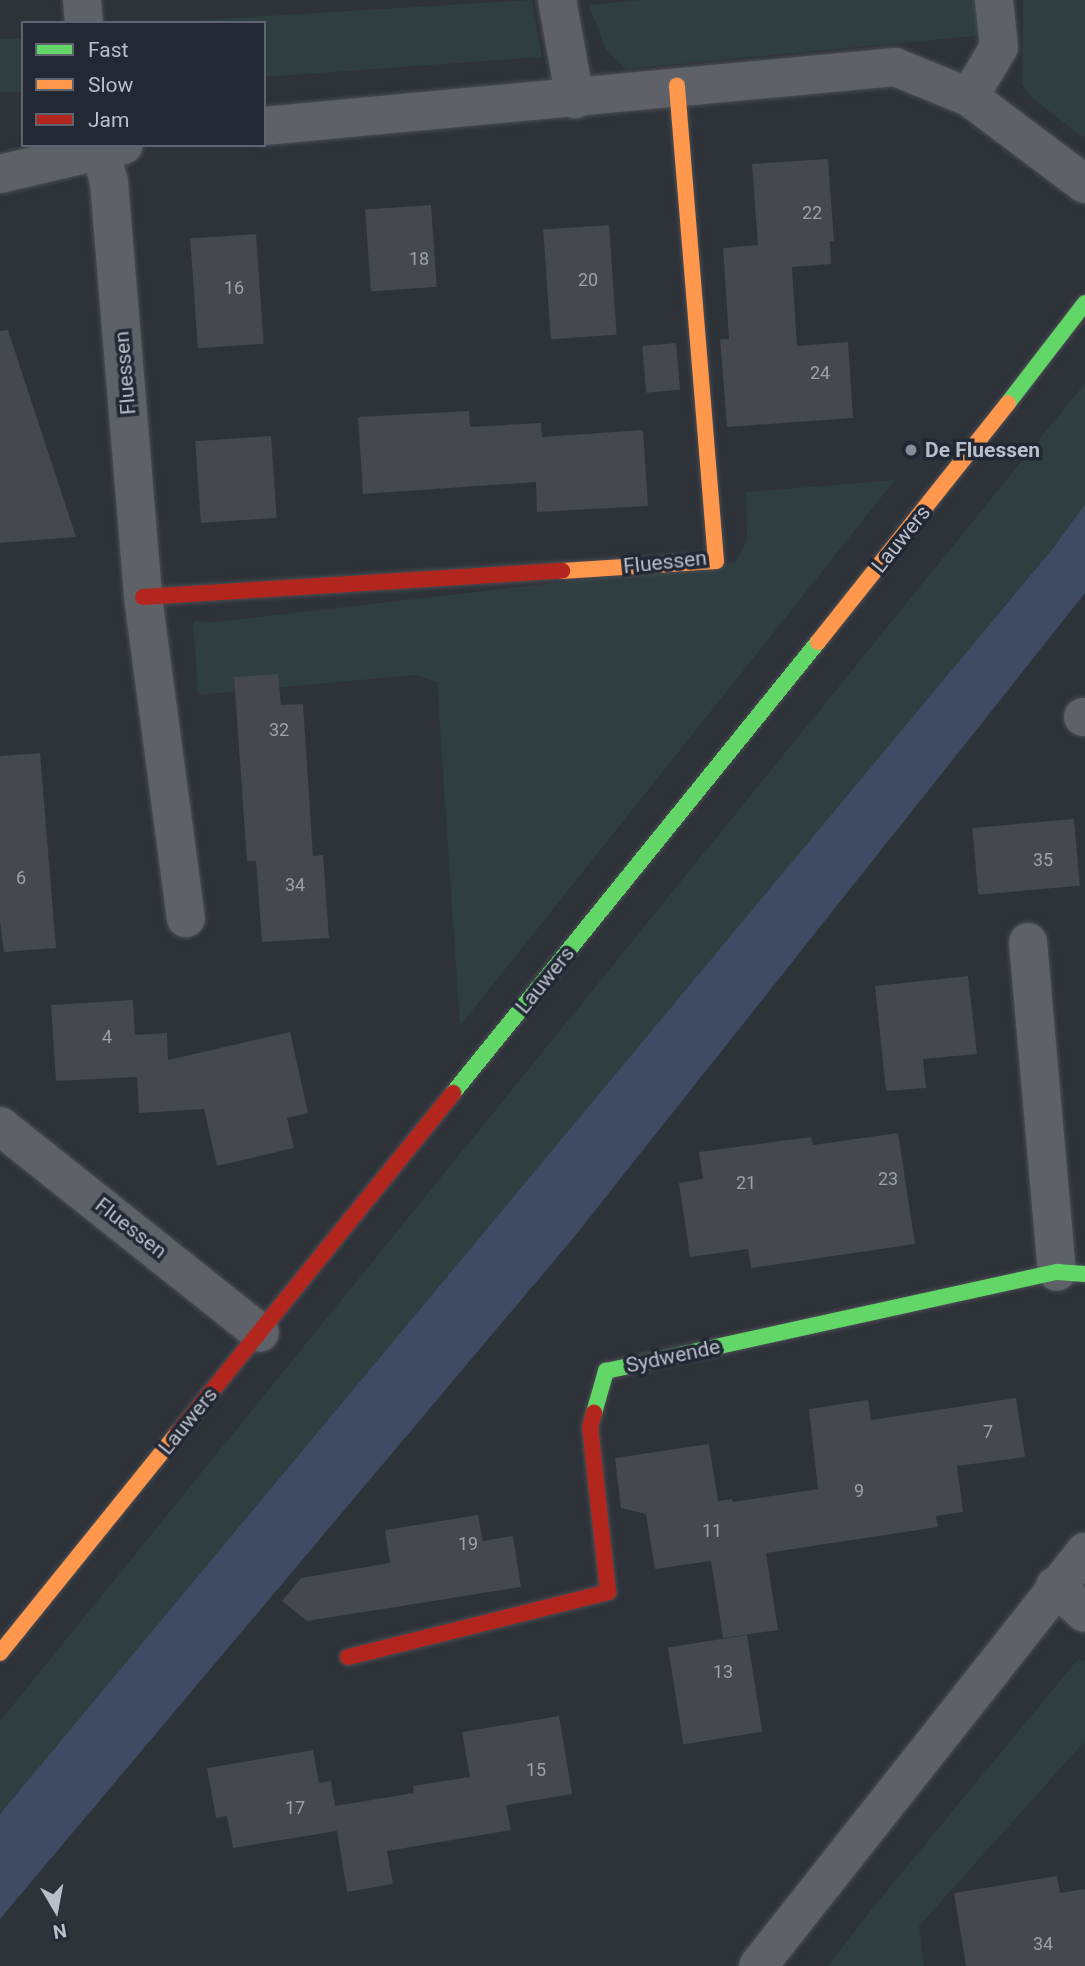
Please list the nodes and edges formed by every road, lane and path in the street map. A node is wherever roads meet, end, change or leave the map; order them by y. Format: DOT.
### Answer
graph roads {
  1 [pos="82,0"];
  2 [pos="557,0"];
  3 [pos="994,0"];
  4 [pos="84,21"];
  5 [pos="677,86"];
  6 [pos="969,97"];
  7 [pos="575,99"];
  8 [pos="266,126"];
  9 [pos="108,147"];
  10 [pos="0,174"];
  11 [pos="1085,184"];
  12 [pos="1085,303"];
  13 [pos="143,597"];
  14 [pos="187,918"];
  15 [pos="1028,942"];
  16 [pos="0,1126"];
  17 [pos="1071,1273"];
  18 [pos="260,1333"];
  19 [pos="1085,1552"];
  20 [pos="1055,1586"];
  21 [pos="1085,1614"];
  22 [pos="0,1653"];
  23 [pos="348,1657"];
  24 [pos="758,1966"];
  1 -- 4 [label="street"];
  2 -- 7 [label="street"];
  3 -- 6 [label="street"];
  5 -- 6 [label="street"];
  5 -- 7 [label="street"];
  5 -- 13 [label="street, Fluessen"];
  6 -- 11 [label="street"];
  7 -- 8 [label="street"];
  9 -- 10 [label="street, Fluessen"];
  9 -- 13 [label="street, Fluessen"];
  12 -- 18 [label="street, Lauwers"];
  13 -- 14 [label="street, Fluessen"];
  15 -- 17 [label="street, Sydwende"];
  16 -- 18 [label="street, Fluessen"];
  17 -- 23 [label="street, Sydwende"];
  18 -- 22 [label="street, Lauwers"];
  19 -- 20 [label="street"];
  20 -- 21 [label="street"];
  20 -- 24 [label="street"];
}
